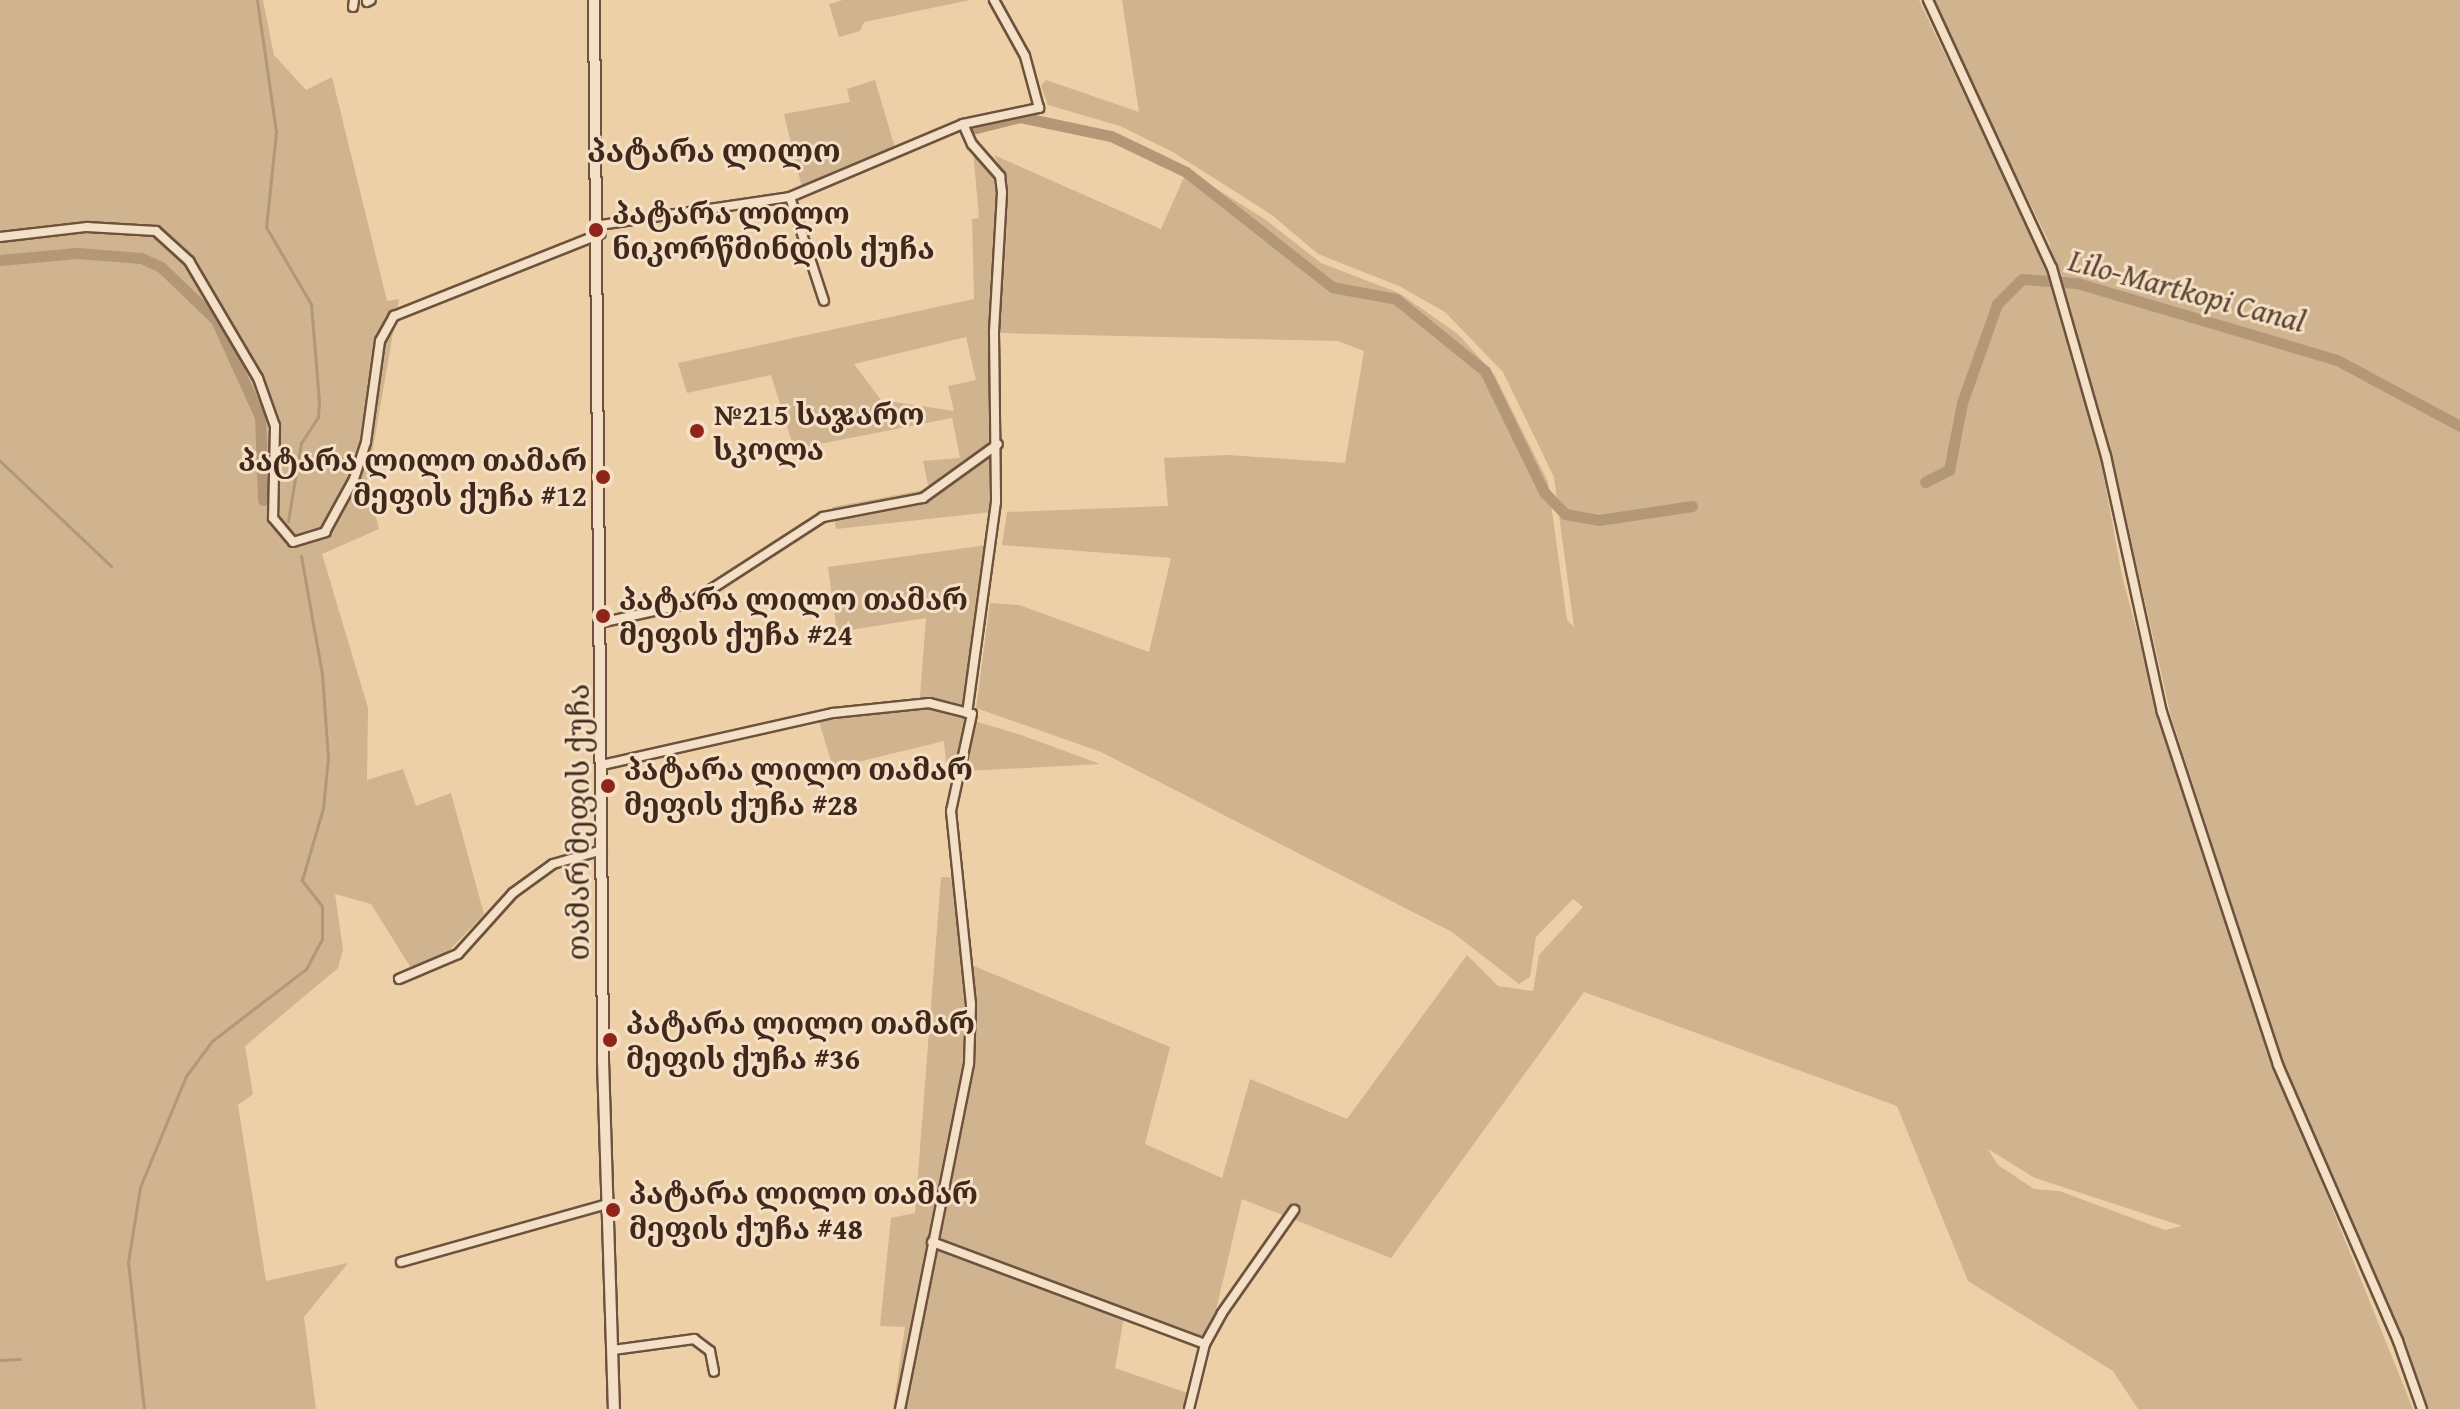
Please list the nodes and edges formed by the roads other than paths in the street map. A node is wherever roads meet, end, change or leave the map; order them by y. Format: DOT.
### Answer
graph roads {
  1 [pos="594,0"];
  2 [pos="994,0"];
  3 [pos="1928,0"];
  4 [pos="963,124"];
  5 [pos="790,197"];
  6 [pos="600,230"];
  7 [pos="0,237"];
  8 [pos="824,301"];
  9 [pos="998,444"];
  10 [pos="600,623"];
  11 [pos="969,714"];
  12 [pos="602,765"];
  13 [pos="602,850"];
  14 [pos="399,979"];
  15 [pos="608,1204"];
  16 [pos="1294,1210"];
  17 [pos="932,1242"];
  18 [pos="401,1262"];
  19 [pos="1205,1344"];
  20 [pos="613,1350"];
  21 [pos="714,1372"];
  22 [pos="614,1409"];
  23 [pos="900,1409"];
  24 [pos="1189,1409"];
  25 [pos="2422,1409"];
  1 -- 6 [label="street, თამარ მეფის ქუჩა"];
  2 -- 4 [label="street"];
  3 -- 25 [label="street"];
  4 -- 5 [label="street"];
  4 -- 9 [label="street"];
  5 -- 6 [label="street"];
  5 -- 8 [label="street"];
  6 -- 7 [label="street"];
  6 -- 10 [label="street, თამარ მეფის ქუჩა"];
  9 -- 10 [label="street"];
  9 -- 11 [label="street"];
  10 -- 12 [label="street, თამარ მეფის ქუჩა"];
  11 -- 12 [label="street"];
  11 -- 17 [label="street"];
  12 -- 13 [label="street, თამარ მეფის ქუჩა"];
  13 -- 14 [label="street"];
  13 -- 15 [label="street, თამარ მეფის ქუჩა"];
  15 -- 18 [label="street"];
  15 -- 20 [label="street, თამარ მეფის ქუჩა"];
  16 -- 19 [label="street"];
  17 -- 19 [label="street"];
  17 -- 23 [label="street"];
  19 -- 24 [label="street"];
  20 -- 21 [label="street"];
  20 -- 22 [label="street, თამარ მეფის ქუჩა"];
}
